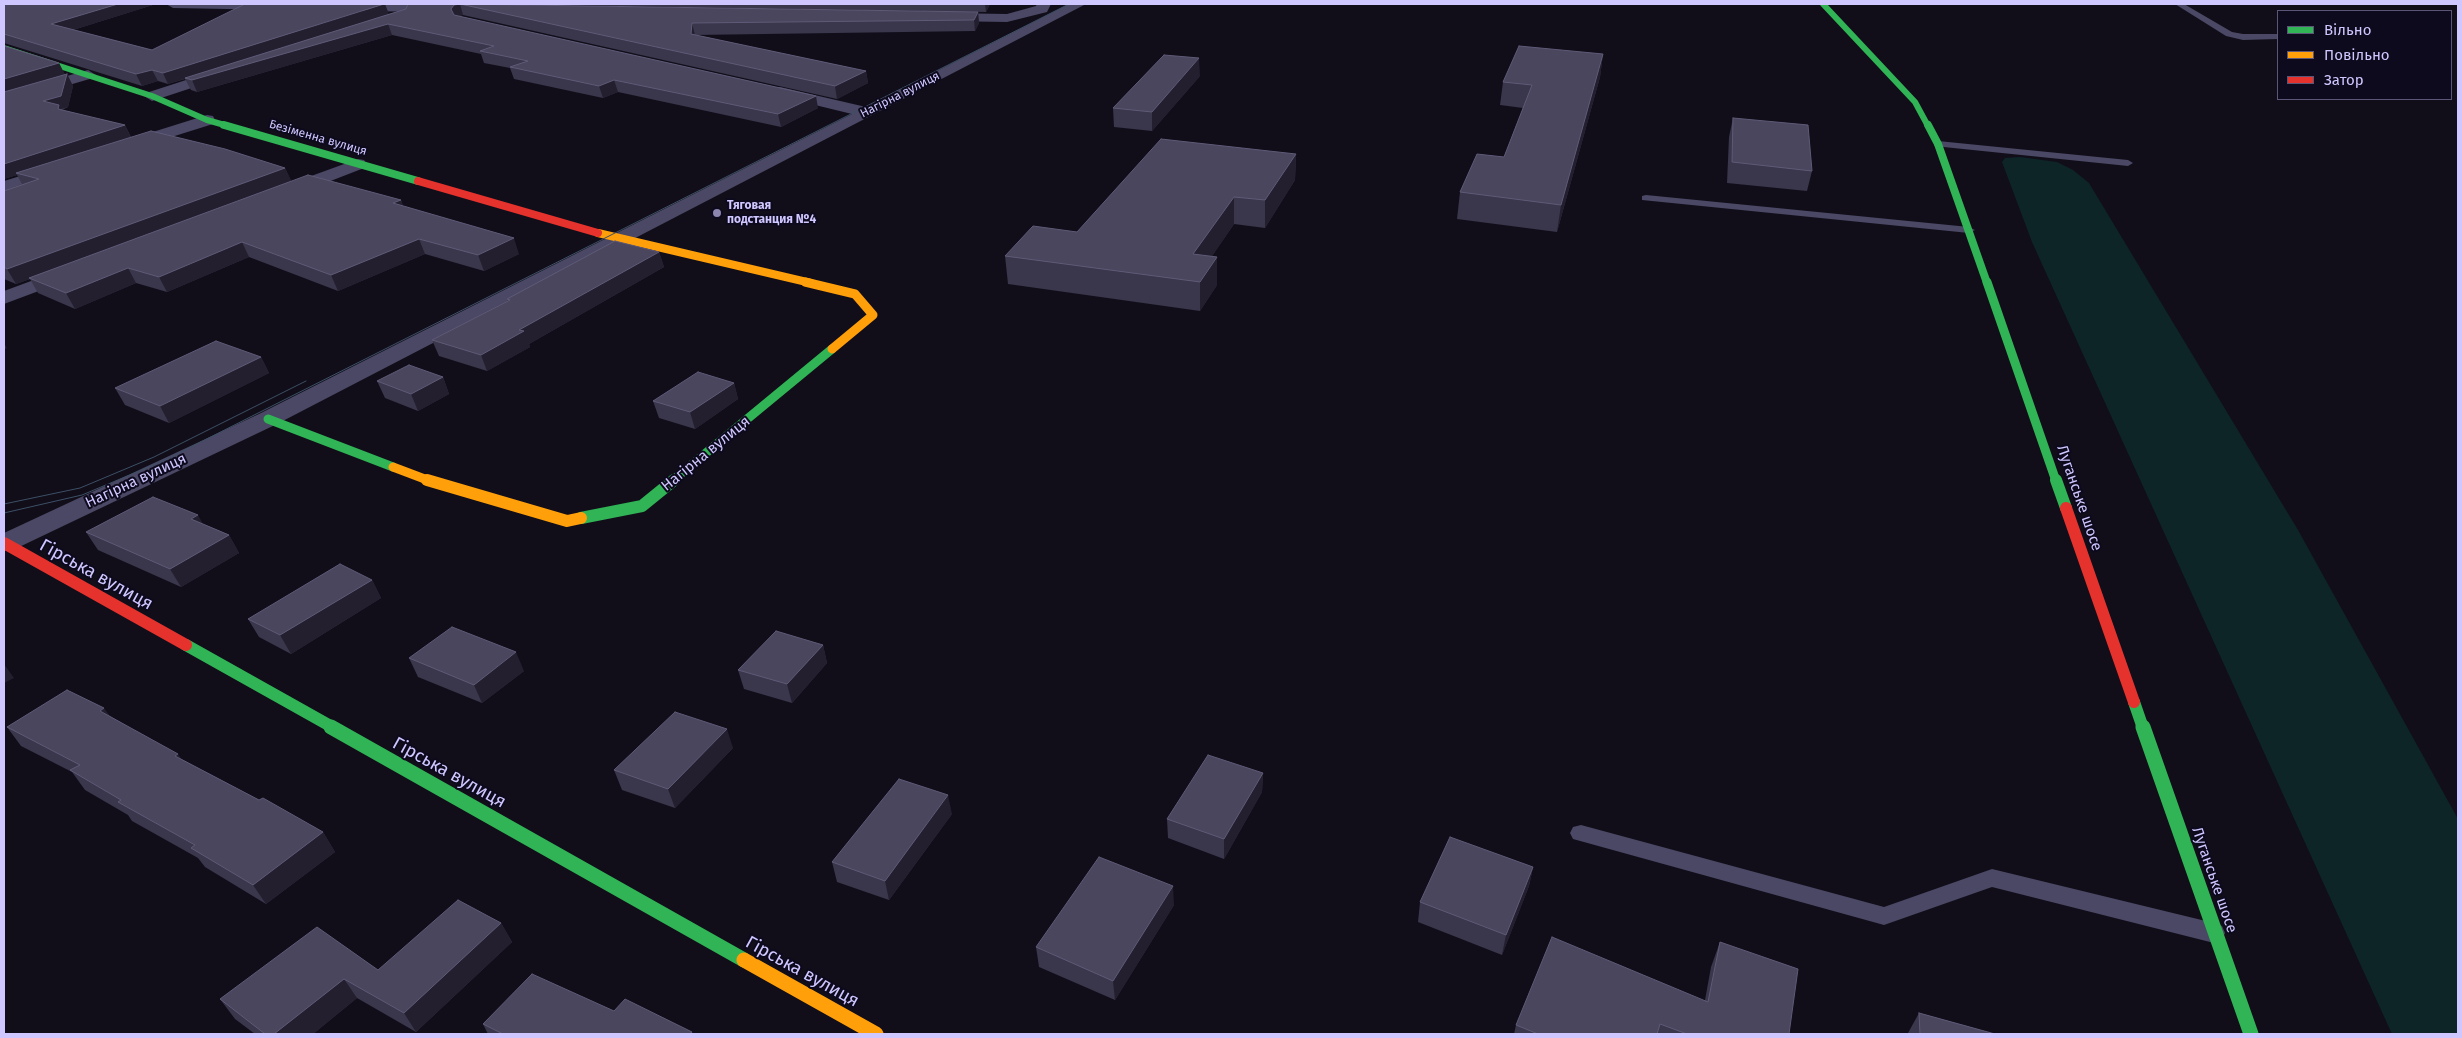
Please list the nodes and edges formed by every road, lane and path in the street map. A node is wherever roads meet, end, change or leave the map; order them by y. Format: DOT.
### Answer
graph roads {
  1 [pos="173,4"];
  2 [pos="1044,4"];
  3 [pos="1079,4"];
  4 [pos="1823,4"];
  5 [pos="2179,4"];
  6 [pos="298,6"];
  7 [pos="337,7"];
  8 [pos="428,8"];
  9 [pos="458,14"];
  10 [pos="929,16"];
  11 [pos="377,23"];
  12 [pos="2277,37"];
  13 [pos="4,48"];
  14 [pos="237,69"];
  15 [pos="88,75"];
  16 [pos="762,88"];
  17 [pos="152,96"];
  18 [pos="4,99"];
  19 [pos="867,112"];
  20 [pos="206,120"];
  21 [pos="1938,144"];
  22 [pos="114,150"];
  23 [pos="2128,163"];
  24 [pos="358,164"];
  25 [pos="68,166"];
  26 [pos="4,187"];
  27 [pos="1646,198"];
  28 [pos="265,199"];
  29 [pos="1969,230"];
  30 [pos="624,241"];
  31 [pos="88,266"];
  32 [pos="4,298"];
  33 [pos="268,419"];
  34 [pos="4,543"];
  35 [pos="1581,833"];
  36 [pos="2216,933"];
  37 [pos="876,1034"];
  38 [pos="2251,1034"];
  1 -- 6 [label="street"];
  2 -- 10 [label="street"];
  3 -- 19 [label="street, Нагірна вулиця"];
  4 -- 21 [label="street, Луганське шосе"];
  5 -- 12 [label="lane"];
  7 -- 8 [label="street"];
  8 -- 9 [label="street"];
  8 -- 11 [label="street"];
  13 -- 15 [label="street, Безіменна вулиця"];
  14 -- 17 [label="street"];
  15 -- 17 [label="street, Безіменна вулиця"];
  15 -- 18 [label="street"];
  16 -- 19 [label="street"];
  17 -- 20 [label="street, Безіменна вулиця"];
  19 -- 30 [label="street, Нагірна вулиця"];
  20 -- 22 [label="street"];
  20 -- 24 [label="street, Безіменна вулиця"];
  21 -- 23 [label="lane"];
  21 -- 29 [label="street, Луганське шосе"];
  24 -- 28 [label="street"];
  24 -- 30 [label="street, Безіменна вулиця"];
  25 -- 26 [label="street"];
  27 -- 29 [label="lane"];
  29 -- 36 [label="street, Луганське шосе"];
  30 -- 33 [label="street, Нагірна вулиця"];
  30 -- 33 [label="street, Нагірна вулиця"];
  31 -- 32 [label="street"];
  33 -- 34 [label="street, Нагірна вулиця"];
  34 -- 37 [label="street, Гірська вулиця"];
  35 -- 36 [label="lane"];
  36 -- 38 [label="street, Луганське шосе"];
}
